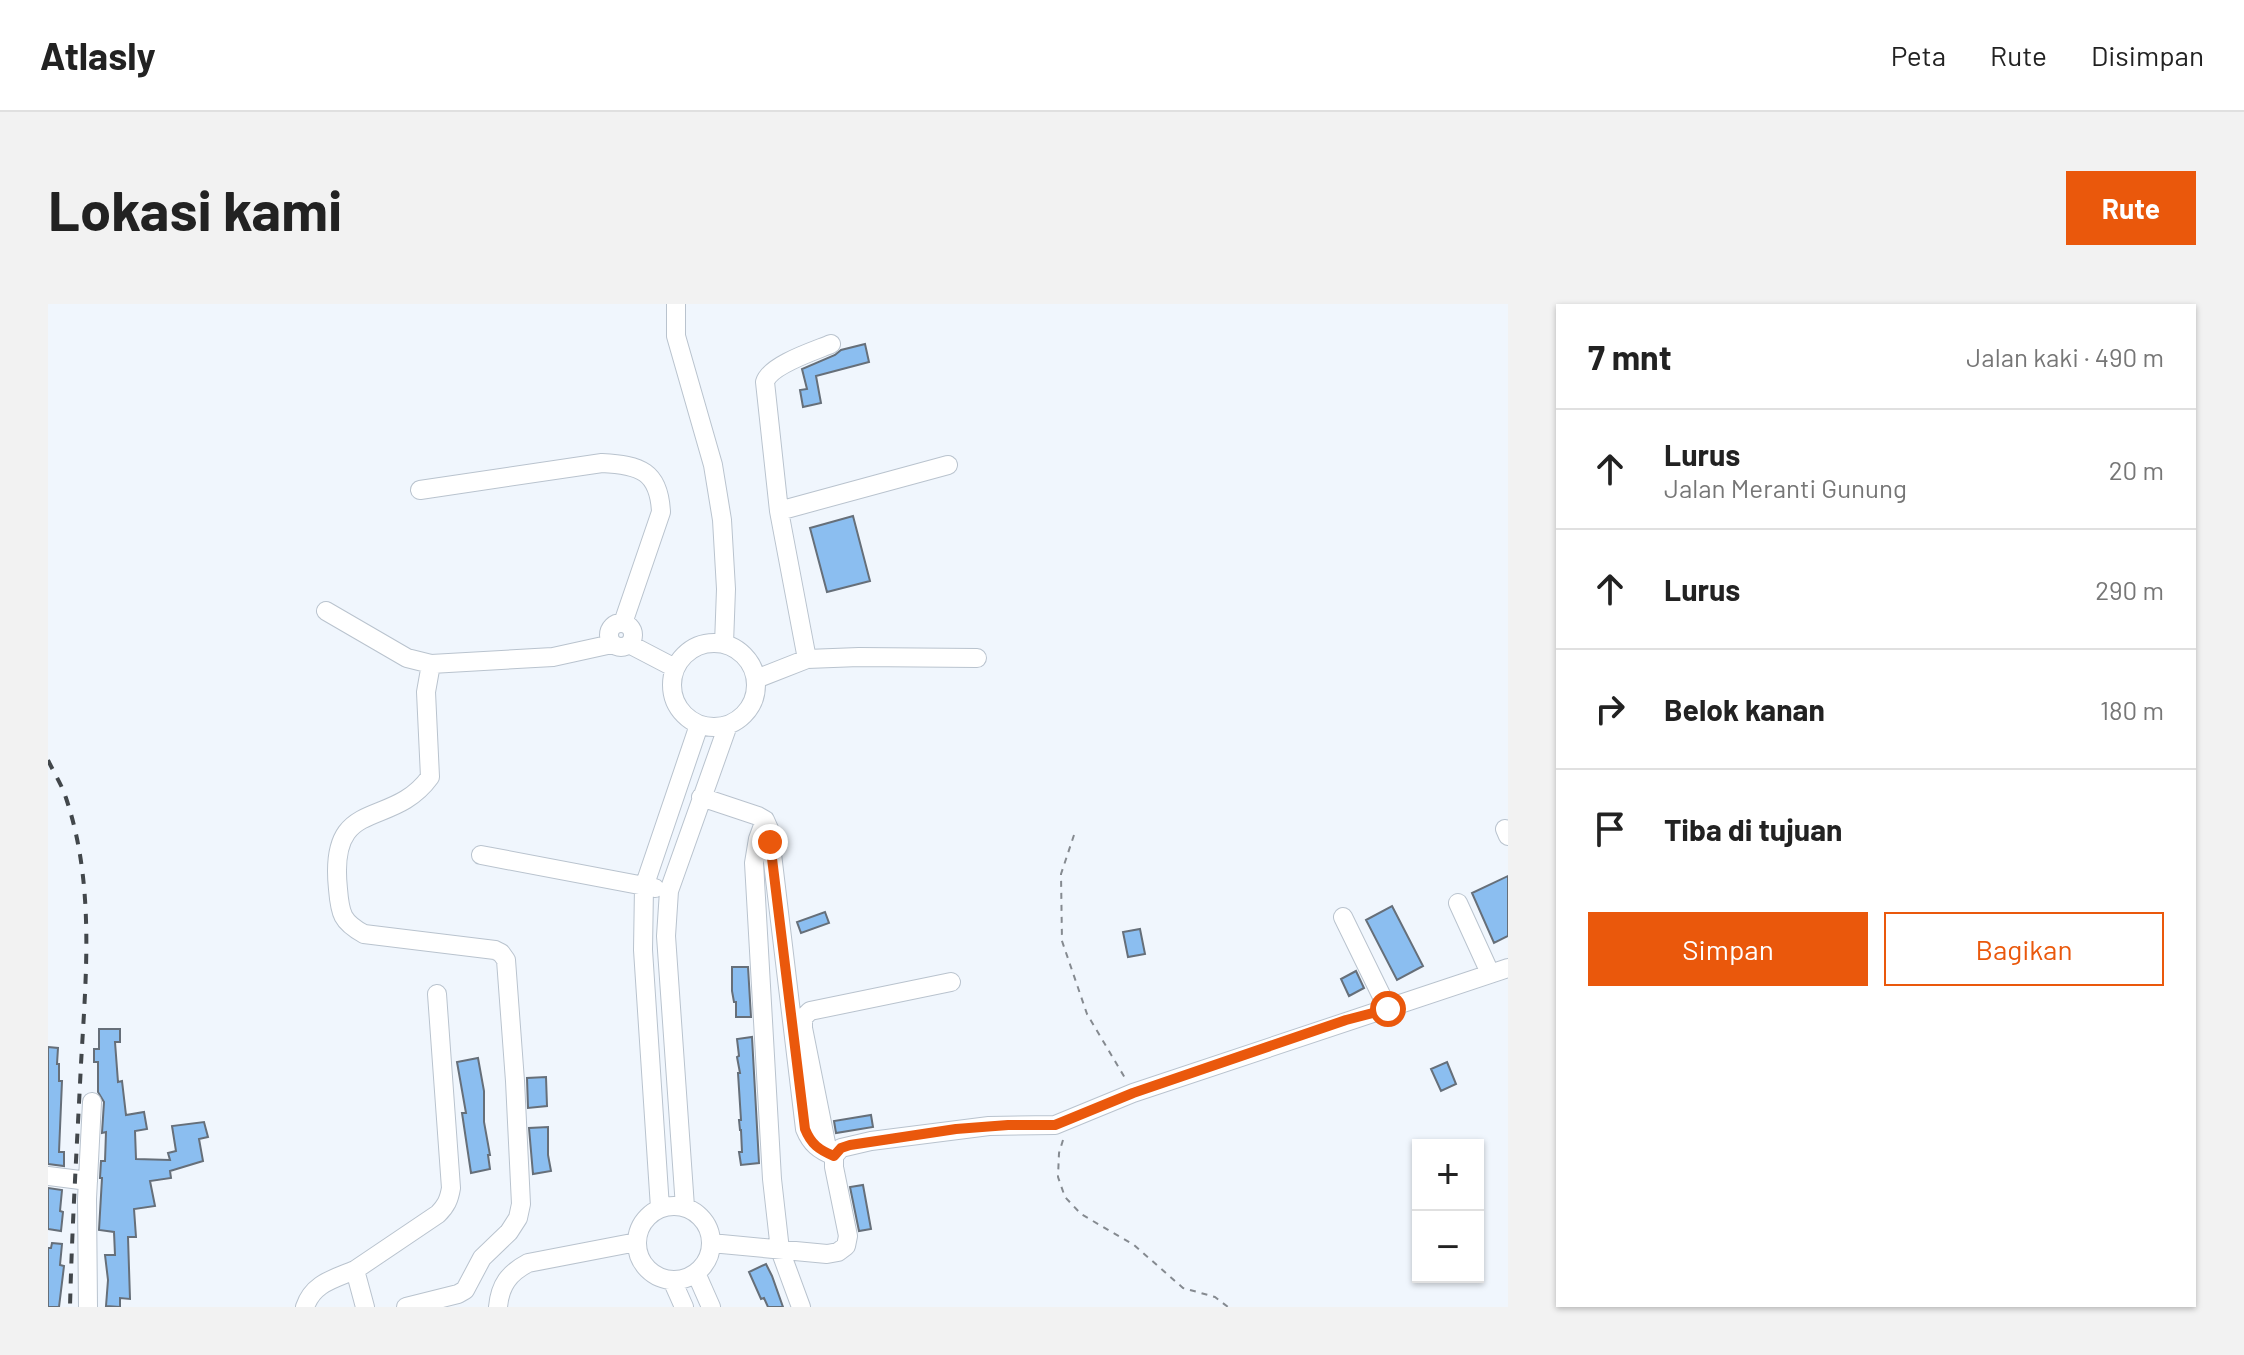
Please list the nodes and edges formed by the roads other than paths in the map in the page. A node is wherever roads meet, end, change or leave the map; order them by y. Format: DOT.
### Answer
graph roads {
  1 [pos="676,304"];
  2 [pos="831,344"];
  3 [pos="948,465"];
  4 [pos="420,490"];
  5 [pos="779,511"];
  6 [pos="326,611"];
  7 [pos="621,644"];
  8 [pos="724,644"];
  9 [pos="977,658"];
  10 [pos="807,659"];
  11 [pos="431,664"];
  12 [pos="675,668"];
  13 [pos="756,679"];
  14 [pos="699,725"];
  15 [pos="728,725"];
  16 [pos="701,797"];
  17 [pos="765,820"];
  18 [pos="481,855"];
  19 [pos="644,887"];
  20 [pos="669,891"];
  21 [pos="1458,903"];
  22 [pos="1343,917"];
  23 [pos="1508,968"];
  24 [pos="1490,973"];
  25 [pos="951,982"];
  26 [pos="437,994"];
  27 [pos="1388,1009"];
  28 [pos="92,1102"];
  29 [pos="831,1154"];
  30 [pos="48,1176"];
  31 [pos="88,1181"];
  32 [pos="685,1207"];
  33 [pos="660,1208"];
  34 [pos="637,1242"];
  35 [pos="711,1243"];
  36 [pos="780,1250"];
  37 [pos="355,1270"];
  38 [pos="696,1273"];
  39 [pos="672,1280"];
  40 [pos="88,1307"];
  41 [pos="305,1307"];
  42 [pos="365,1307"];
  43 [pos="406,1307"];
  44 [pos="498,1307"];
  45 [pos="684,1307"];
  46 [pos="711,1307"];
  47 [pos="801,1307"];
  1 -- 8 [label="street"];
  2 -- 5 [label="street"];
  3 -- 5 [label="street"];
  4 -- 7 [label="street"];
  5 -- 10 [label="street"];
  6 -- 11 [label="street"];
  7 -- 11 [label="street"];
  7 -- 12 [label="street"];
  8 -- 12 [label="street"];
  8 -- 13 [label="street"];
  9 -- 10 [label="street"];
  10 -- 13 [label="street"];
  11 -- 43 [label="street"];
  12 -- 14 [label="street"];
  13 -- 15 [label="street"];
  14 -- 15 [label="street"];
  14 -- 19 [label="street"];
  15 -- 16 [label="street"];
  16 -- 17 [label="street"];
  16 -- 20 [label="street"];
  17 -- 29 [label="street"];
  17 -- 36 [label="street"];
  18 -- 19 [label="street"];
  19 -- 20 [label="street"];
  19 -- 33 [label="street"];
  20 -- 32 [label="street"];
  21 -- 24 [label="street"];
  22 -- 27 [label="street"];
  23 -- 24 [label="street"];
  24 -- 27 [label="street"];
  25 -- 29 [label="street"];
  26 -- 37 [label="street"];
  27 -- 29 [label="street"];
  28 -- 31 [label="street"];
  29 -- 36 [label="street"];
  30 -- 31 [label="street"];
  31 -- 40 [label="street"];
  32 -- 33 [label="street"];
  32 -- 35 [label="street"];
  33 -- 34 [label="street"];
  34 -- 39 [label="street"];
  34 -- 44 [label="street"];
  35 -- 36 [label="street"];
  35 -- 38 [label="street"];
  36 -- 47 [label="street"];
  37 -- 41 [label="street"];
  37 -- 42 [label="street"];
  38 -- 39 [label="street"];
  38 -- 46 [label="street"];
  39 -- 45 [label="street"];
}
